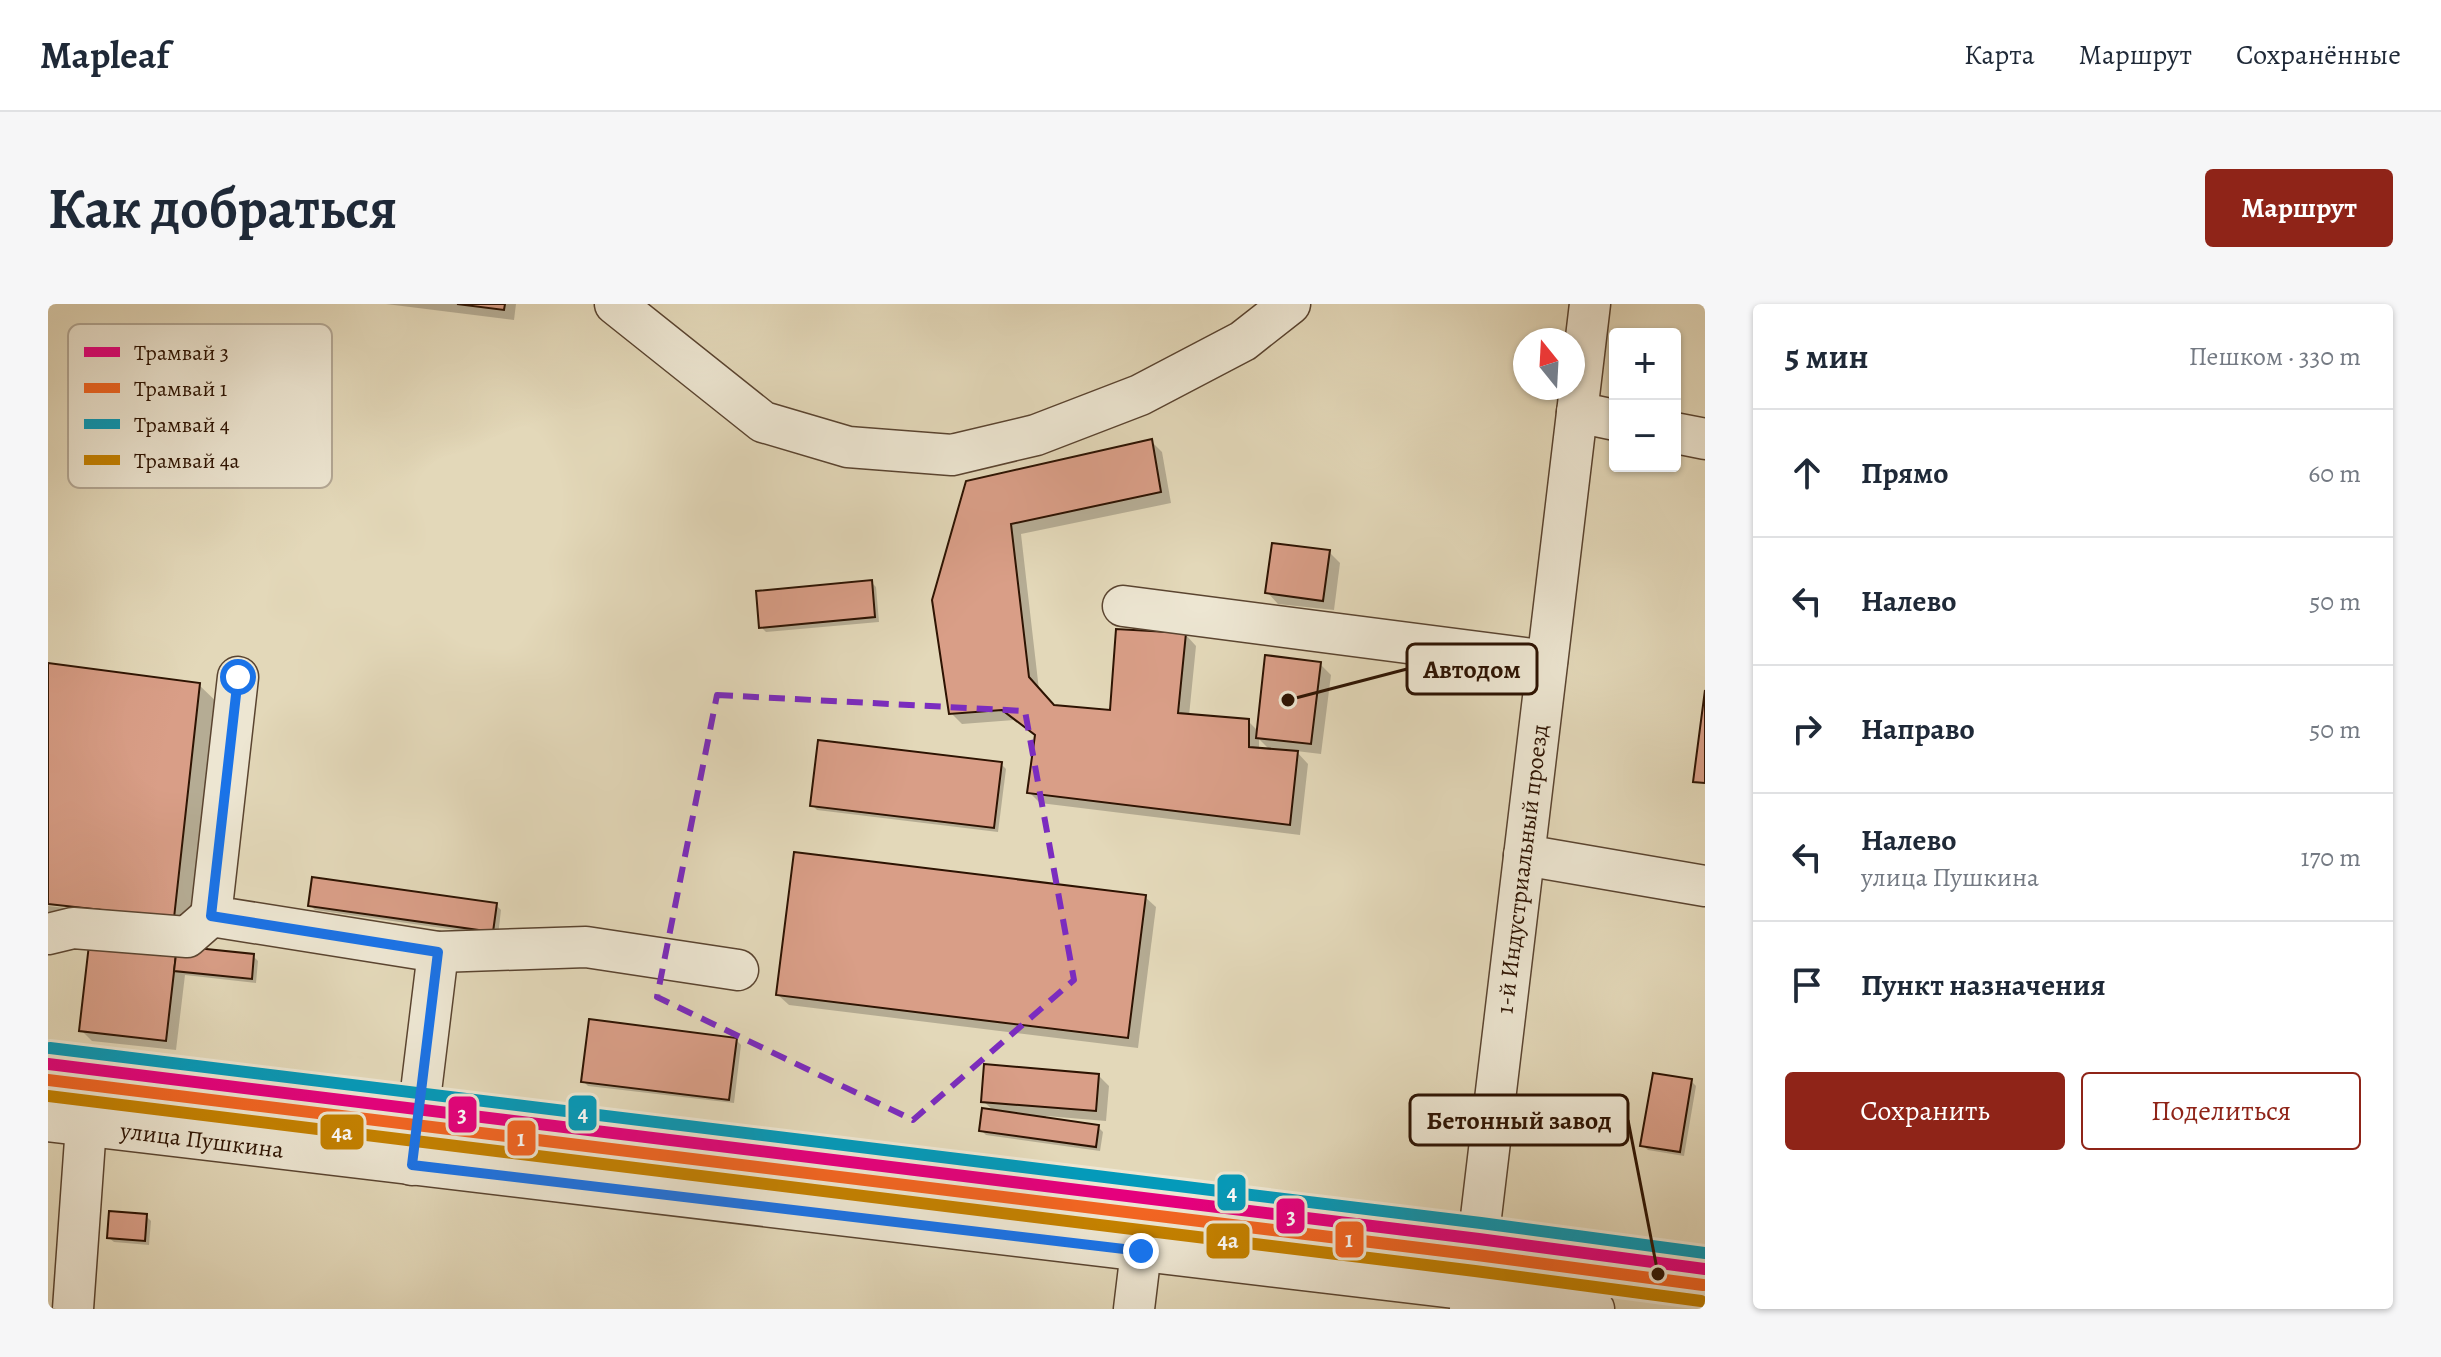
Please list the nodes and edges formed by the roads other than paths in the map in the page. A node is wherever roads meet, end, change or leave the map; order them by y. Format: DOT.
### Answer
graph roads {
  1 [pos="615,304"];
  2 [pos="1290,304"];
  3 [pos="1590,304"];
  4 [pos="1577,412"];
  5 [pos="1609,419"];
  6 [pos="1681,434"];
  7 [pos="1705,439"];
  8 [pos="1123,606"];
  9 [pos="1547,661"];
  10 [pos="238,677"];
  11 [pos="1524,855"];
  12 [pos="1705,886"];
  13 [pos="211,916"];
  14 [pos="48,934"];
  15 [pos="438,952"];
  16 [pos="738,970"];
  17 [pos="67,1124"];
  18 [pos="412,1165"];
  19 [pos="1141,1251"];
  20 [pos="1471,1300"];
  21 [pos="73,1309"];
  22 [pos="1134,1309"];
  23 [pos="1594,1309"];
  1 -- 2 [label="street"];
  3 -- 4 [label="street, 1-й Индустриальный проезд"];
  4 -- 5 [label="street"];
  4 -- 9 [label="street, 1-й Индустриальный проезд"];
  6 -- 7 [label="street"];
  8 -- 9 [label="street"];
  9 -- 11 [label="street, 1-й Индустриальный проезд"];
  10 -- 13 [label="street"];
  11 -- 12 [label="street"];
  11 -- 20 [label="street, 1-й Индустриальный проезд"];
  13 -- 14 [label="street"];
  13 -- 15 [label="street"];
  15 -- 16 [label="street"];
  15 -- 18 [label="street"];
  17 -- 18 [label="street, улица Пушкина"];
  17 -- 21 [label="street"];
  18 -- 19 [label="street, улица Пушкина"];
  19 -- 20 [label="street, улица Пушкина"];
  19 -- 22 [label="street"];
  20 -- 23 [label="street, улица Пушкина"];
}
